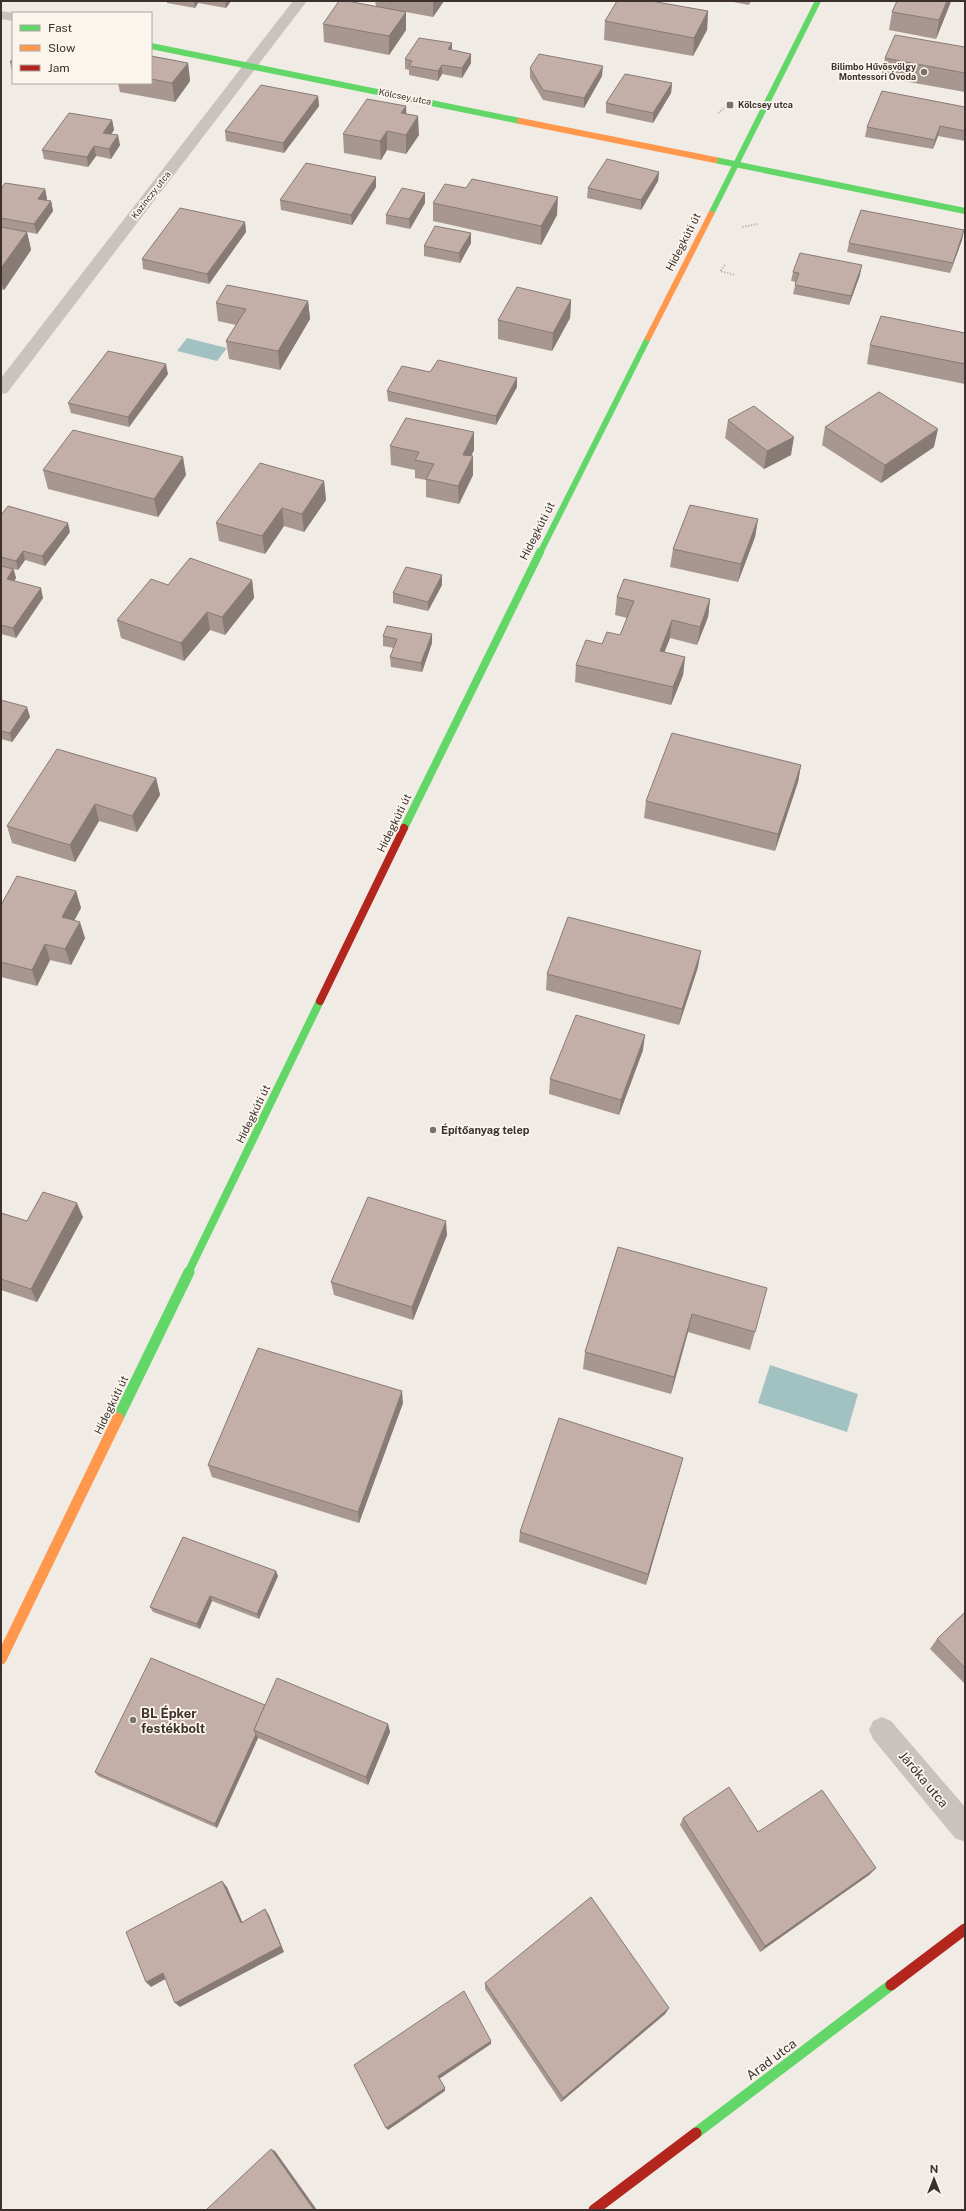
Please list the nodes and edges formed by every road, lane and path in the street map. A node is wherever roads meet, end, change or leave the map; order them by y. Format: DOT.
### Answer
graph roads {
  1 [pos="300,1"];
  2 [pos="818,1"];
  3 [pos="1,15"];
  4 [pos="12,17"];
  5 [pos="152,46"];
  6 [pos="250,66"];
  7 [pos="730,105"];
  8 [pos="718,113"];
  9 [pos="736,163"];
  10 [pos="965,211"];
  11 [pos="758,224"];
  12 [pos="742,227"];
  13 [pos="725,265"];
  14 [pos="735,274"];
  15 [pos="1,390"];
  16 [pos="1,1659"];
  17 [pos="882,1730"];
  18 [pos="965,1828"];
  19 [pos="965,1929"];
  20 [pos="594,2210"];
  1 -- 6 [label="street, Kazinczy utca"];
  2 -- 9 [label="main road, Hidegkúti út"];
  3 -- 4 [label="street"];
  5 -- 6 [label="main road, Kölcsey utca"];
  6 -- 9 [label="main road, Kölcsey utca"];
  6 -- 15 [label="street, Kazinczy utca"];
  7 -- 8 [label="path"];
  9 -- 10 [label="main road, Kölcsey utca"];
  9 -- 16 [label="main road, Hidegkúti út"];
  11 -- 12 [label="path"];
  13 -- 14 [label="path"];
  17 -- 18 [label="street, Járóka utca"];
  19 -- 20 [label="main road, Arad utca"];
}
